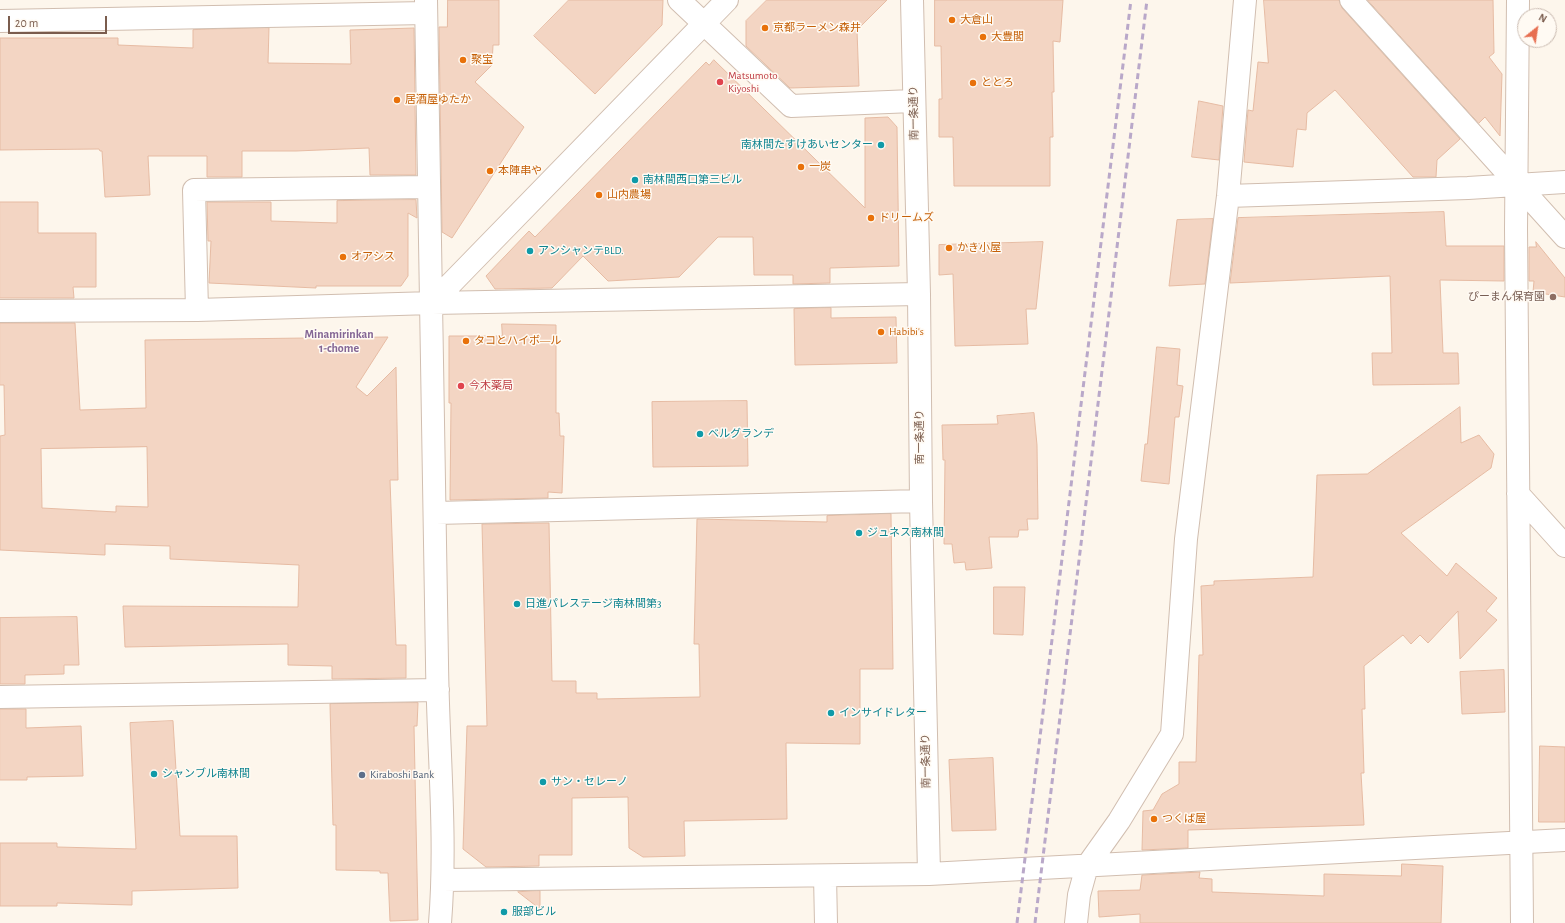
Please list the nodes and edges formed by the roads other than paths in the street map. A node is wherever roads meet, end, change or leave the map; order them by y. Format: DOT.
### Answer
graph roads {
  1 [pos="679,0"];
  2 [pos="727,0"];
  3 [pos="912,0"];
  4 [pos="1245,0"];
  5 [pos="1351,0"];
  6 [pos="1518,0"];
  7 [pos="426,6"];
  8 [pos="0,21"];
  9 [pos="704,24"];
  10 [pos="913,101"];
  11 [pos="1565,182"];
  12 [pos="1517,184"];
  13 [pos="428,187"];
  14 [pos="1228,196"];
  15 [pos="1565,238"];
  16 [pos="920,294"];
  17 [pos="432,303"];
  18 [pos="197,310"];
  19 [pos="0,311"];
  20 [pos="1518,494"];
  21 [pos="921,501"];
  22 [pos="436,514"];
  23 [pos="1565,546"];
  24 [pos="438,690"];
  25 [pos="0,697"];
  26 [pos="1565,840"];
  27 [pos="1521,842"];
  28 [pos="1087,866"];
  29 [pos="929,874"];
  30 [pos="825,876"];
  31 [pos="443,880"];
  32 [pos="440,923"];
  33 [pos="826,923"];
  34 [pos="1076,923"];
  35 [pos="1522,923"];
  1 -- 9 [label="street"];
  2 -- 9 [label="street"];
  3 -- 10 [label="street, 南一条通り"];
  4 -- 14 [label="street"];
  5 -- 12 [label="street"];
  6 -- 12 [label="street"];
  7 -- 8 [label="street"];
  7 -- 13 [label="street"];
  9 -- 10 [label="street"];
  9 -- 17 [label="street"];
  10 -- 16 [label="street, 南一条通り"];
  11 -- 12 [label="street"];
  12 -- 14 [label="street"];
  12 -- 15 [label="street"];
  12 -- 20 [label="street"];
  13 -- 17 [label="street"];
  13 -- 18 [label="street"];
  14 -- 28 [label="street"];
  16 -- 17 [label="street"];
  16 -- 21 [label="street, 南一条通り"];
  17 -- 18 [label="street"];
  17 -- 22 [label="street"];
  18 -- 19 [label="street"];
  20 -- 23 [label="street"];
  20 -- 27 [label="street"];
  21 -- 22 [label="street"];
  21 -- 29 [label="street, 南一条通り"];
  22 -- 24 [label="street"];
  24 -- 25 [label="street"];
  24 -- 31 [label="street"];
  26 -- 27 [label="street"];
  27 -- 28 [label="street"];
  27 -- 35 [label="street"];
  28 -- 29 [label="street"];
  28 -- 34 [label="street"];
  29 -- 30 [label="street"];
  30 -- 31 [label="street"];
  30 -- 33 [label="street"];
  31 -- 32 [label="street"];
}
